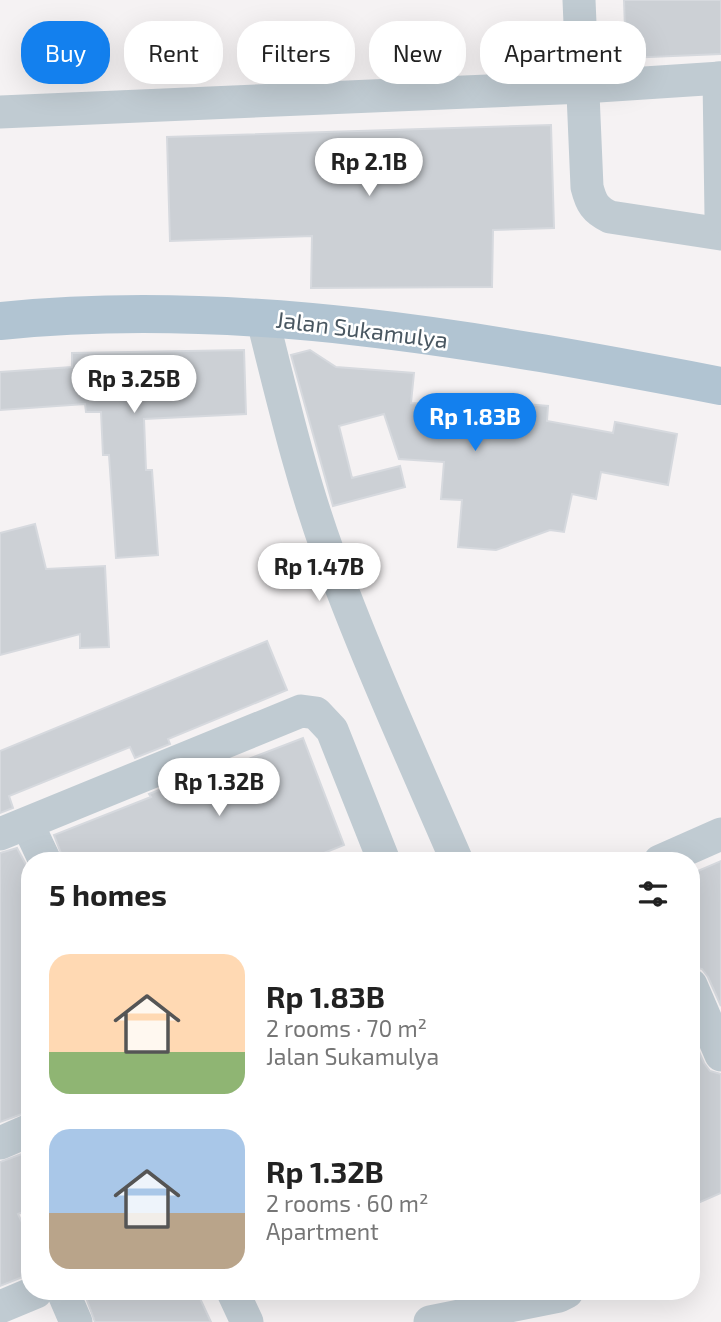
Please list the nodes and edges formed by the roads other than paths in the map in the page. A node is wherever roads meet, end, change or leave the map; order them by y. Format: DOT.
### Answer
graph roads {
  1 [pos="579,0"];
  2 [pos="720,78"];
  3 [pos="583,86"];
  4 [pos="0,112"];
  5 [pos="721,216"];
  6 [pos="721,234"];
  7 [pos="262,317"];
  8 [pos="0,321"];
  9 [pos="721,386"];
  10 [pos="14,830"];
  11 [pos="721,834"];
  12 [pos="37,852"];
  13 [pos="371,852"];
  14 [pos="453,852"];
  15 [pos="680,852"];
  16 [pos="702,986"];
  17 [pos="721,1055"];
  18 [pos="21,1134"];
  19 [pos="0,1143"];
  20 [pos="21,1298"];
  21 [pos="66,1300"];
  22 [pos="237,1300"];
  23 [pos="539,1300"];
  24 [pos="0,1307"];
  25 [pos="76,1322"];
  26 [pos="247,1322"];
  27 [pos="430,1322"];
  1 -- 3 [label="street"];
  2 -- 3 [label="street"];
  2 -- 5 [label="street"];
  3 -- 4 [label="street"];
  3 -- 6 [label="street"];
  7 -- 8 [label="main road, Jalan Sukamulya"];
  7 -- 9 [label="main road, Jalan Sukamulya"];
  7 -- 14 [label="street"];
  10 -- 12 [label="street"];
  10 -- 13 [label="street"];
  11 -- 15 [label="street"];
  16 -- 17 [label="street"];
  18 -- 19 [label="street"];
  20 -- 24 [label="street"];
  21 -- 25 [label="street"];
  22 -- 26 [label="street"];
  23 -- 27 [label="street"];
}
